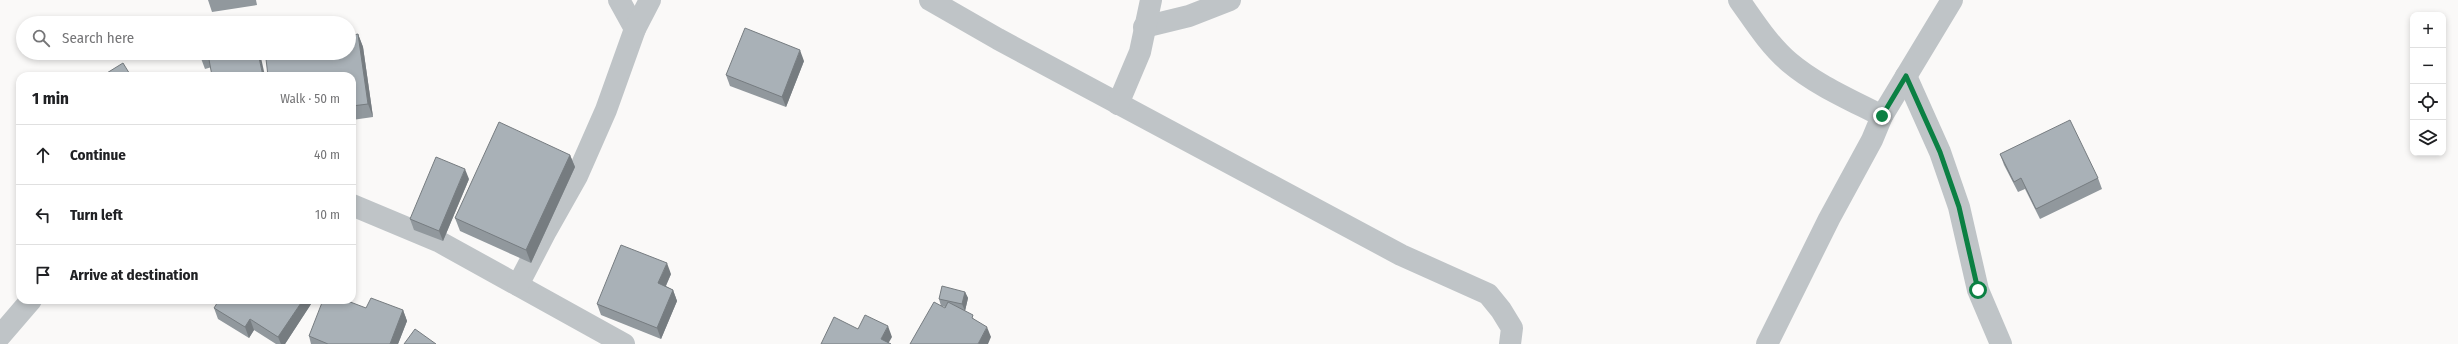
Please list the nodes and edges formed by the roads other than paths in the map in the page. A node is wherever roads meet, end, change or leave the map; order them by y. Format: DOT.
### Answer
graph roads {
  1 [pos="619,0"];
  2 [pos="650,0"];
  3 [pos="930,0"];
  4 [pos="1151,0"];
  5 [pos="1230,0"];
  6 [pos="1739,0"];
  7 [pos="1952,0"];
  8 [pos="1144,26"];
  9 [pos="635,29"];
  10 [pos="1906,76"];
  11 [pos="1118,104"];
  12 [pos="1882,116"];
  13 [pos="356,207"];
  14 [pos="518,285"];
  15 [pos="28,304"];
  16 [pos="0,336"];
  17 [pos="624,344"];
  18 [pos="1510,344"];
  19 [pos="1767,344"];
  20 [pos="2001,344"];
  1 -- 9 [label="street"];
  2 -- 9 [label="street"];
  3 -- 11 [label="street"];
  4 -- 8 [label="street"];
  5 -- 8 [label="street"];
  6 -- 12 [label="street"];
  7 -- 10 [label="street"];
  8 -- 11 [label="street"];
  9 -- 14 [label="street"];
  10 -- 12 [label="street"];
  10 -- 20 [label="street"];
  11 -- 18 [label="street"];
  12 -- 19 [label="street"];
  13 -- 14 [label="street"];
  14 -- 17 [label="street"];
  15 -- 16 [label="street"];
}
